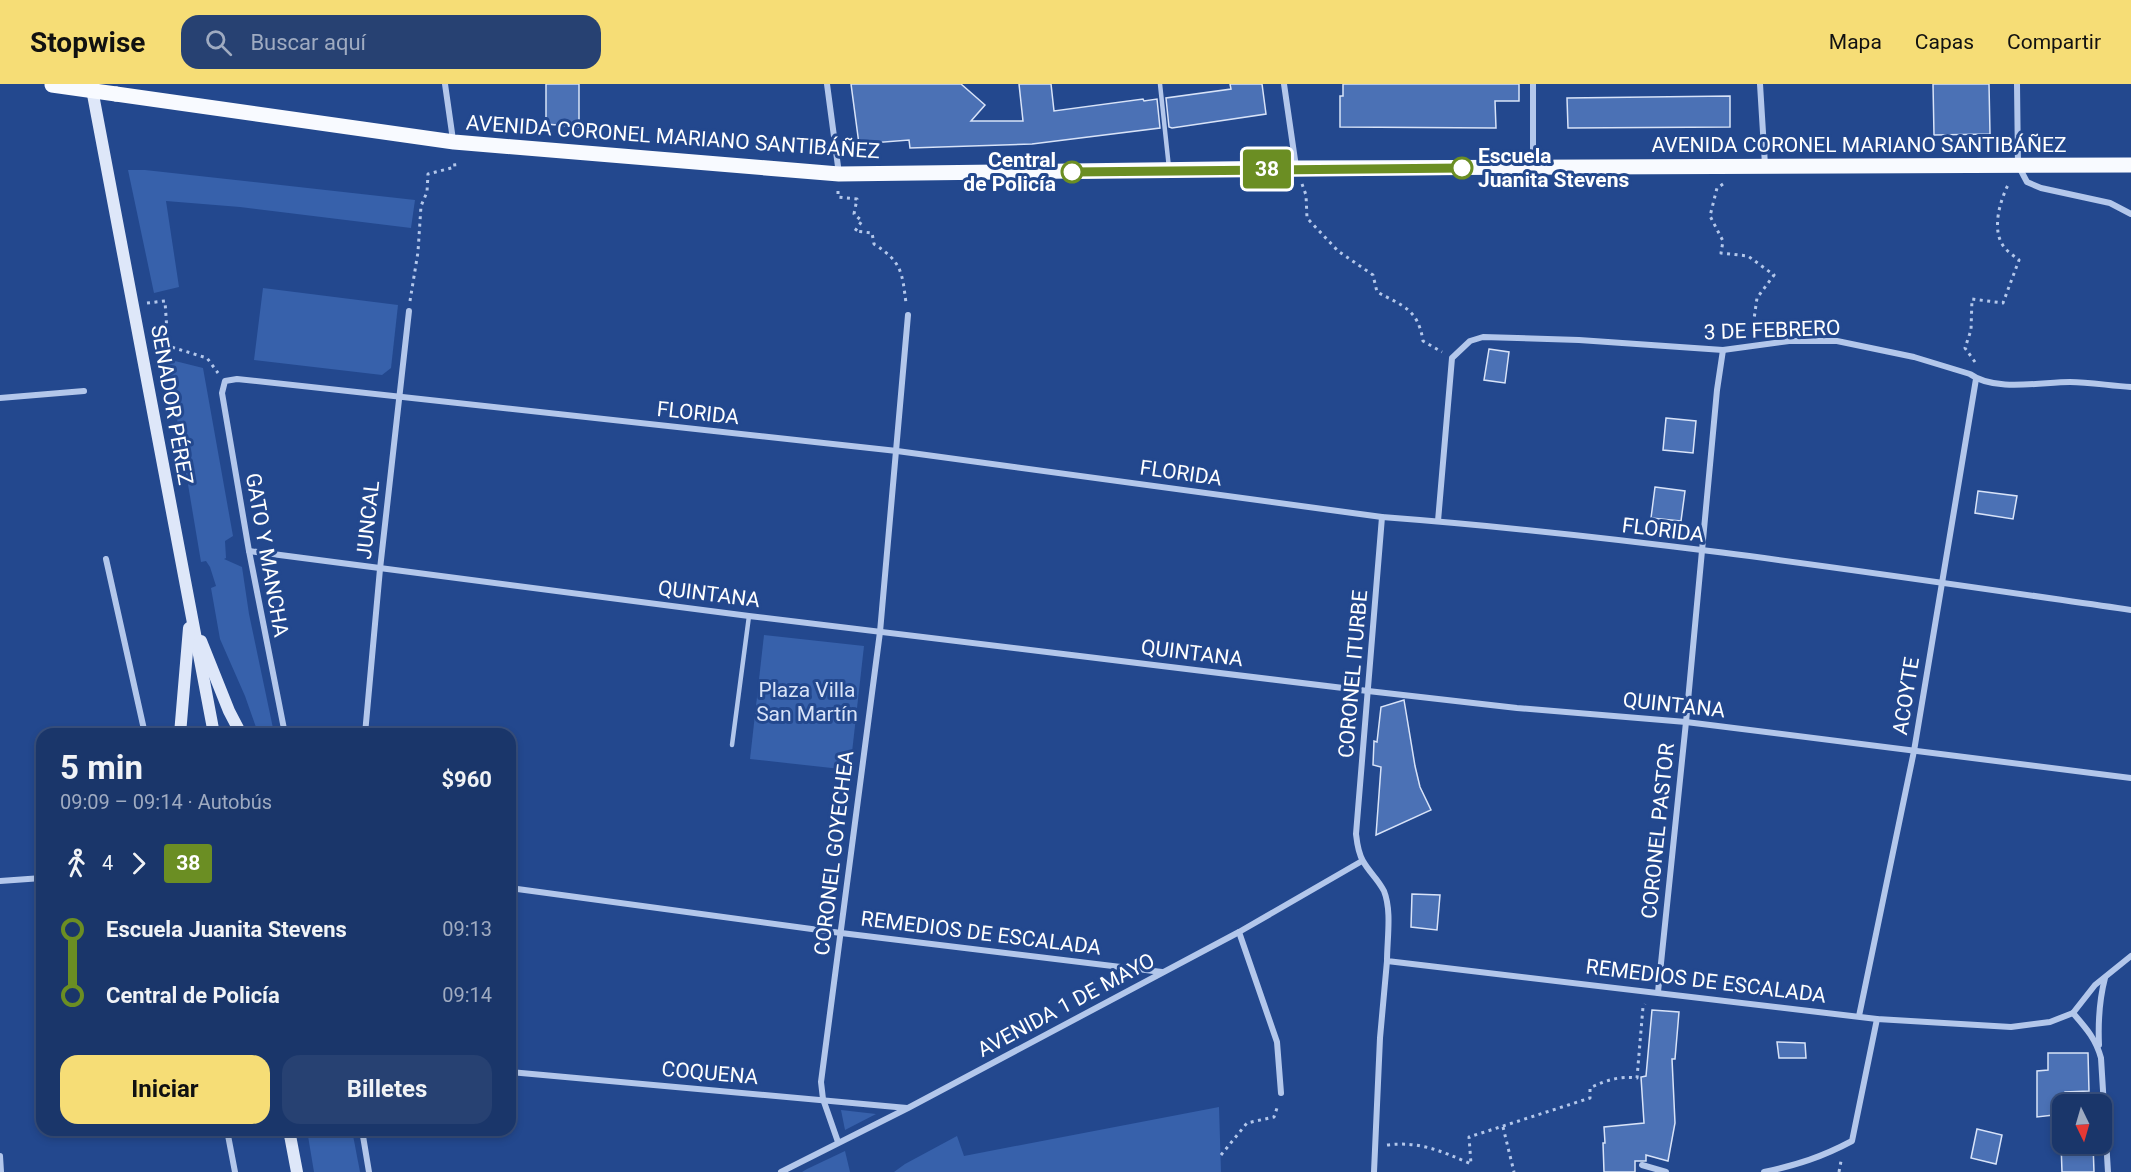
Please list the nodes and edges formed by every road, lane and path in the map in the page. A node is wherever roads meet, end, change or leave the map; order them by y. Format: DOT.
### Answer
graph roads {
  1 [pos="51,84"];
  2 [pos="91,84"];
  3 [pos="445,84"];
  4 [pos="827,84"];
  5 [pos="1160,84"];
  6 [pos="1284,84"];
  7 [pos="1533,84"];
  8 [pos="1760,84"];
  9 [pos="2017,84"];
  10 [pos="126,91"];
  11 [pos="453,142"];
  12 [pos="1765,165"];
  13 [pos="2018,165"];
  14 [pos="2131,165"];
  15 [pos="1296,168"];
  16 [pos="1533,168"];
  17 [pos="1169,171"];
  18 [pos="839,174"];
  19 [pos="1306,195"];
  20 [pos="838,197"];
  21 [pos="1715,199"];
  22 [pos="2131,214"];
  23 [pos="156,302"];
  24 [pos="409,311"];
  25 [pos="908,315"];
  26 [pos="1750,345"];
  27 [pos="1723,351"];
  28 [pos="1452,358"];
  29 [pos="1979,367"];
  30 [pos="1976,379"];
  31 [pos="225,381"];
  32 [pos="2131,387"];
  33 [pos="84,391"];
  34 [pos="399,397"];
  35 [pos="0,398"];
  36 [pos="897,451"];
  37 [pos="1382,517"];
  38 [pos="1438,521"];
  39 [pos="249,551"];
  40 [pos="1702,551"];
  41 [pos="106,559"];
  42 [pos="380,569"];
  43 [pos="1941,583"];
  44 [pos="2131,610"];
  45 [pos="190,612"];
  46 [pos="749,616"];
  47 [pos="880,632"];
  48 [pos="1368,691"];
  49 [pos="1686,722"];
  50 [pos="144,728"];
  51 [pos="180,728"];
  52 [pos="213,728"];
  53 [pos="238,728"];
  54 [pos="284,728"];
  55 [pos="366,728"];
  56 [pos="732,745"];
  57 [pos="1914,751"];
  58 [pos="2131,777"];
  59 [pos="1362,861"];
  60 [pos="36,878"];
  61 [pos="0,881"];
  62 [pos="516,889"];
  63 [pos="841,933"];
  64 [pos="1239,933"];
  65 [pos="2131,956"];
  66 [pos="1387,961"];
  67 [pos="1163,972"];
  68 [pos="2105,977"];
  69 [pos="1658,992"];
  70 [pos="2073,1013"];
  71 [pos="1859,1016"];
  72 [pos="1877,1019"];
  73 [pos="2100,1055"];
  74 [pos="516,1073"];
  75 [pos="1281,1094"];
  76 [pos="823,1100"];
  77 [pos="908,1108"];
  78 [pos="1503,1126"];
  79 [pos="228,1136"];
  80 [pos="291,1136"];
  81 [pos="363,1136"];
  82 [pos="838,1142"];
  83 [pos="1221,1155"];
  84 [pos="0,1156"];
  85 [pos="1373,1160"];
  86 [pos="1642,1165"];
  87 [pos="1,1172"];
  88 [pos="235,1172"];
  89 [pos="297,1172"];
  90 [pos="369,1172"];
  91 [pos="781,1172"];
  92 [pos="1374,1172"];
  93 [pos="1514,1172"];
  94 [pos="1666,1172"];
  95 [pos="1764,1172"];
  96 [pos="2108,1172"];
  1 -- 10 [label="main road, AVENIDA CORONEL MARIANO SANTIBÁÑEZ, bridge"];
  2 -- 45 [label="main road, SENADOR PÉREZ"];
  3 -- 11 [label="street"];
  4 -- 18 [label="street"];
  5 -- 17 [label="lane"];
  6 -- 15 [label="street"];
  7 -- 16 [label="street"];
  8 -- 12 [label="street"];
  9 -- 13 [label="street"];
  10 -- 11 [label="main road, AVENIDA CORONEL MARIANO SANTIBÁÑEZ"];
  11 -- 18 [label="main road, AVENIDA CORONEL MARIANO SANTIBÁÑEZ"];
  11 -- 24 [label="path"];
  12 -- 13 [label="main road, AVENIDA CORONEL MARIANO SANTIBÁÑEZ"];
  12 -- 16 [label="main road, AVENIDA CORONEL MARIANO SANTIBÁÑEZ"];
  13 -- 14 [label="main road, AVENIDA CORONEL MARIANO SANTIBÁÑEZ"];
  13 -- 22 [label="street"];
  13 -- 29 [label="path"];
  15 -- 16 [label="main road, AVENIDA CORONEL MARIANO SANTIBÁÑEZ"];
  15 -- 17 [label="main road, AVENIDA CORONEL MARIANO SANTIBÁÑEZ"];
  17 -- 18 [label="main road, AVENIDA CORONEL MARIANO SANTIBÁÑEZ"];
  19 -- 28 [label="path"];
  20 -- 25 [label="path"];
  21 -- 26 [label="path"];
  23 -- 31 [label="path"];
  24 -- 34 [label="street, JUNCAL"];
  25 -- 36 [label="street, CORONEL GOYECHEA"];
  26 -- 27 [label="street, 3 DE FEBRERO"];
  26 -- 30 [label="street, 3 DE FEBRERO"];
  27 -- 28 [label="street, 3 DE FEBRERO"];
  27 -- 40 [label="street, CORONEL PASTOR"];
  28 -- 38 [label="street"];
  30 -- 32 [label="street, 3 DE FEBRERO"];
  30 -- 43 [label="street, ACOYTE"];
  31 -- 34 [label="street, FLORIDA"];
  31 -- 39 [label="street, GATO Y MANCHA"];
  33 -- 35 [label="street"];
  34 -- 36 [label="street, FLORIDA"];
  34 -- 42 [label="street, JUNCAL"];
  36 -- 37 [label="street, FLORIDA"];
  36 -- 47 [label="street, CORONEL GOYECHEA"];
  37 -- 38 [label="street, FLORIDA"];
  37 -- 48 [label="street, CORONEL ITURBE"];
  38 -- 40 [label="street, FLORIDA"];
  39 -- 42 [label="street, QUINTANA"];
  39 -- 54 [label="street, GATO Y MANCHA"];
  40 -- 43 [label="street, FLORIDA"];
  40 -- 49 [label="street, CORONEL PASTOR"];
  41 -- 50 [label="street"];
  42 -- 46 [label="street, QUINTANA"];
  42 -- 55 [label="street, JUNCAL"];
  43 -- 44 [label="street, FLORIDA"];
  43 -- 57 [label="street, ACOYTE"];
  45 -- 51 [label="main road"];
  45 -- 52 [label="main road, SENADOR PÉREZ"];
  45 -- 53 [label="main road"];
  46 -- 47 [label="street, QUINTANA"];
  46 -- 56 [label="lane"];
  47 -- 48 [label="street, QUINTANA"];
  47 -- 63 [label="street, CORONEL GOYECHEA"];
  48 -- 49 [label="street, QUINTANA"];
  48 -- 59 [label="street, CORONEL ITURBE"];
  49 -- 57 [label="street, QUINTANA"];
  49 -- 69 [label="street, CORONEL PASTOR"];
  57 -- 58 [label="street, QUINTANA"];
  57 -- 71 [label="street, ACOYTE"];
  59 -- 64 [label="street, AVENIDA 1 DE MAYO"];
  59 -- 66 [label="street"];
  60 -- 61 [label="street"];
  62 -- 63 [label="street, REMEDIOS DE ESCALADA"];
  63 -- 67 [label="street, REMEDIOS DE ESCALADA"];
  63 -- 76 [label="street, CORONEL GOYECHEA"];
  64 -- 67 [label="street, AVENIDA 1 DE MAYO"];
  64 -- 75 [label="street"];
  65 -- 68 [label="street"];
  66 -- 69 [label="street, REMEDIOS DE ESCALADA"];
  66 -- 85 [label="street"];
  67 -- 77 [label="street, AVENIDA 1 DE MAYO"];
  68 -- 70 [label="street"];
  68 -- 73 [label="street"];
  69 -- 71 [label="street, REMEDIOS DE ESCALADA"];
  69 -- 78 [label="path"];
  70 -- 72 [label="street, REMEDIOS DE ESCALADA"];
  70 -- 73 [label="street"];
  71 -- 72 [label="street, REMEDIOS DE ESCALADA"];
  72 -- 95 [label="street"];
  73 -- 96 [label="street"];
  74 -- 76 [label="street, COQUENA"];
  75 -- 83 [label="path"];
  76 -- 77 [label="street, COQUENA"];
  76 -- 82 [label="street, CORONEL GOYECHEA"];
  77 -- 82 [label="street, AVENIDA 1 DE MAYO"];
  78 -- 85 [label="path"];
  78 -- 93 [label="path"];
  79 -- 88 [label="street"];
  80 -- 89 [label="main road"];
  81 -- 90 [label="street"];
  82 -- 91 [label="street, AVENIDA 1 DE MAYO"];
  84 -- 87 [label="street"];
  85 -- 92 [label="street"];
  86 -- 94 [label="street"];
}
